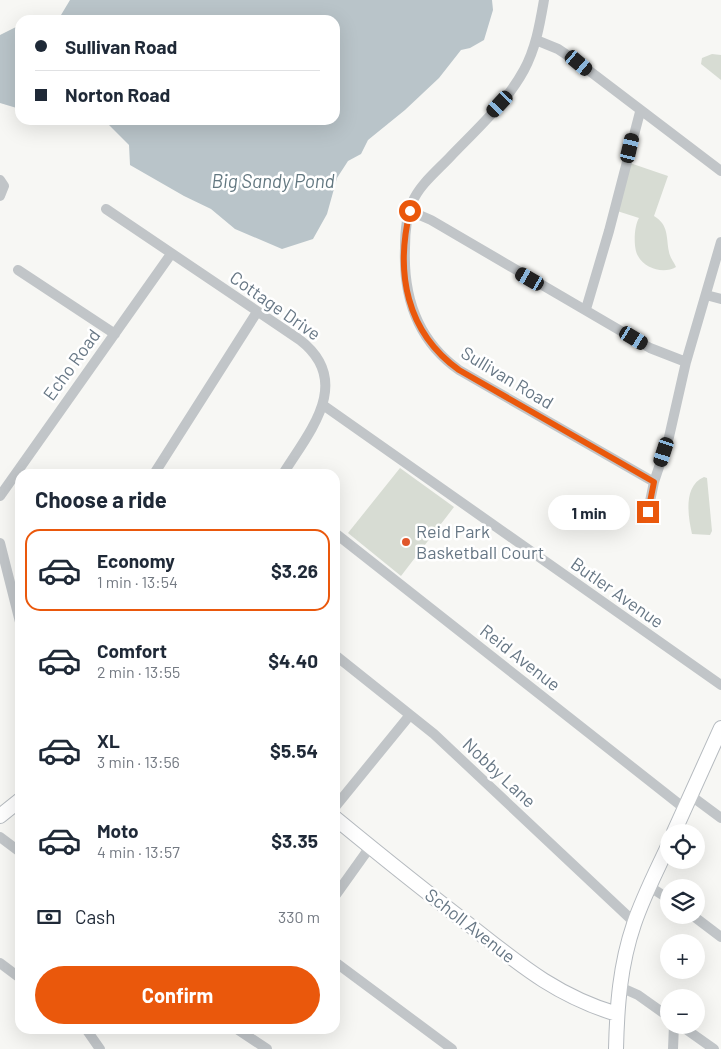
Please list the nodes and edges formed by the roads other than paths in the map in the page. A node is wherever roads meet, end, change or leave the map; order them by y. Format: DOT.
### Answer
graph roads {
  1 [pos="544,0"];
  2 [pos="536,40"];
  3 [pos="640,112"];
  4 [pos="721,171"];
  5 [pos="0,180"];
  6 [pos="0,196"];
  7 [pos="106,209"];
  8 [pos="410,211"];
  9 [pos="721,242"];
  10 [pos="171,254"];
  11 [pos="18,270"];
  12 [pos="717,277"];
  13 [pos="706,295"];
  14 [pos="721,299"];
  15 [pos="586,309"];
  16 [pos="257,312"];
  17 [pos="115,334"];
  18 [pos="686,362"];
  19 [pos="324,405"];
  20 [pos="19,469"];
  21 [pos="157,469"];
  22 [pos="286,469"];
  23 [pos="15,475"];
  24 [pos="654,482"];
  25 [pos="0,496"];
  26 [pos="648,512"];
  27 [pos="340,538"];
  28 [pos="0,545"];
  29 [pos="15,603"];
  30 [pos="340,658"];
  31 [pos="721,685"];
  32 [pos="410,715"];
  33 [pos="721,728"];
  34 [pos="690,795"];
  35 [pos="340,801"];
  36 [pos="15,804"];
  37 [pos="684,808"];
  38 [pos="0,816"];
  39 [pos="721,818"];
  40 [pos="340,822"];
  41 [pos="677,824"];
  42 [pos="0,837"];
  43 [pos="370,846"];
  44 [pos="15,848"];
  45 [pos="660,864"];
  46 [pos="650,887"];
  47 [pos="340,889"];
  48 [pos="660,893"];
  49 [pos="634,922"];
  50 [pos="704,924"];
  51 [pos="721,937"];
  52 [pos="0,963"];
  53 [pos="340,966"];
  54 [pos="15,974"];
  55 [pos="620,986"];
  56 [pos="660,1011"];
  57 [pos="617,1014"];
  58 [pos="90,1034"];
  59 [pos="244,1034"];
  60 [pos="674,1034"];
  61 [pos="693,1034"];
  62 [pos="100,1049"];
  63 [pos="267,1049"];
  64 [pos="452,1049"];
  65 [pos="616,1049"];
  66 [pos="673,1049"];
  67 [pos="714,1049"];
  1 -- 2 [label="street, Sullivan Road"];
  2 -- 3 [label="street"];
  2 -- 8 [label="street, Sullivan Road"];
  3 -- 4 [label="street"];
  3 -- 15 [label="street"];
  5 -- 6 [label="street"];
  7 -- 10 [label="street, Cottage Drive"];
  8 -- 15 [label="street"];
  8 -- 24 [label="street, Sullivan Road"];
  9 -- 12 [label="street"];
  10 -- 16 [label="street, Cottage Drive"];
  10 -- 17 [label="street, Echo Road"];
  11 -- 17 [label="street"];
  12 -- 13 [label="street"];
  13 -- 14 [label="street"];
  13 -- 18 [label="street"];
  15 -- 18 [label="street"];
  16 -- 19 [label="street, Cottage Drive"];
  16 -- 21 [label="street"];
  17 -- 20 [label="street, Echo Road"];
  18 -- 24 [label="street"];
  19 -- 22 [label="street, Cottage Drive"];
  19 -- 31 [label="street, Butler Avenue"];
  23 -- 25 [label="street, Echo Road"];
  24 -- 26 [label="street"];
  27 -- 37 [label="street, Reid Avenue"];
  28 -- 29 [label="street"];
  30 -- 32 [label="street, Nobby Lane"];
  32 -- 35 [label="street"];
  32 -- 49 [label="street, Nobby Lane"];
  33 -- 34 [label="street"];
  34 -- 37 [label="street"];
  34 -- 39 [label="street"];
  36 -- 38 [label="street"];
  37 -- 41 [label="street"];
  40 -- 43 [label="street, Scholl Avenue"];
  42 -- 44 [label="street"];
  43 -- 47 [label="street"];
  43 -- 57 [label="street, Scholl Avenue"];
  45 -- 46 [label="street"];
  46 -- 48 [label="street"];
  46 -- 49 [label="street"];
  49 -- 55 [label="street"];
  50 -- 51 [label="street"];
  52 -- 54 [label="street"];
  53 -- 64 [label="street"];
  55 -- 56 [label="street"];
  55 -- 57 [label="street"];
  57 -- 65 [label="street"];
  58 -- 62 [label="street"];
  59 -- 63 [label="street"];
  60 -- 66 [label="street"];
  61 -- 67 [label="street"];
}
